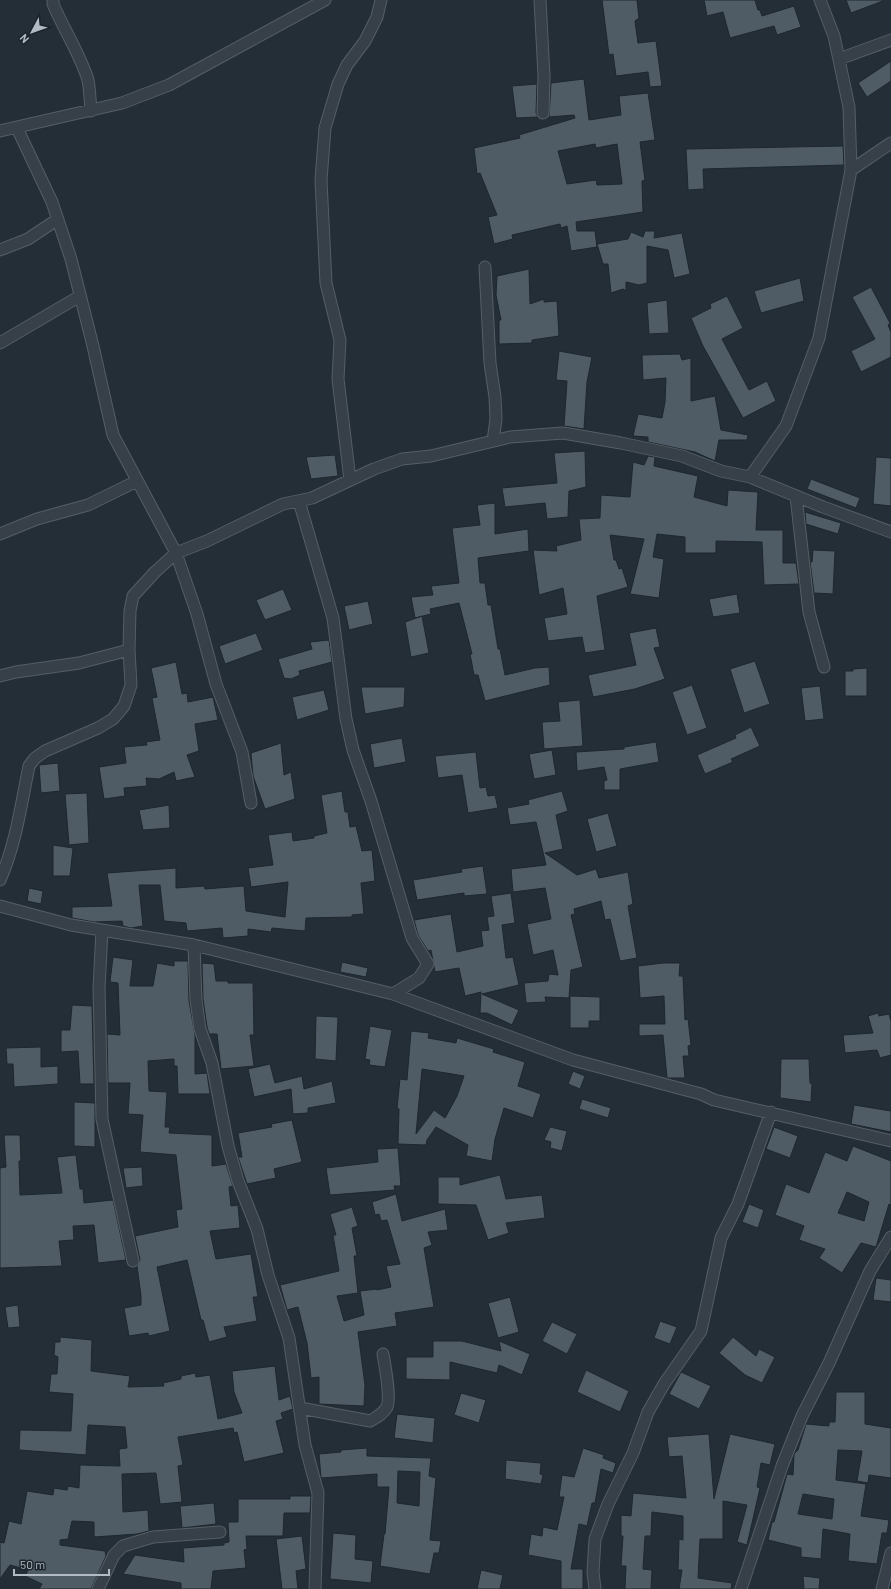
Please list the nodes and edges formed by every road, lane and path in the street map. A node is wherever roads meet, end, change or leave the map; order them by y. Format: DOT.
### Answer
graph roads {
  1 [pos="53,0"];
  2 [pos="324,0"];
  3 [pos="381,0"];
  4 [pos="540,0"];
  5 [pos="820,0"];
  6 [pos="891,40"];
  7 [pos="839,59"];
  8 [pos="91,111"];
  9 [pos="543,113"];
  10 [pos="17,128"];
  11 [pos="0,131"];
  12 [pos="891,143"];
  13 [pos="851,170"];
  14 [pos="58,219"];
  15 [pos="0,250"];
  16 [pos="485,267"];
  17 [pos="80,296"];
  18 [pos="0,343"];
  19 [pos="493,441"];
  20 [pos="750,477"];
  21 [pos="350,480"];
  22 [pos="137,481"];
  23 [pos="796,496"];
  24 [pos="299,501"];
  25 [pos="891,532"];
  26 [pos="0,534"];
  27 [pos="176,553"];
  28 [pos="129,650"];
  29 [pos="824,667"];
  30 [pos="0,676"];
  31 [pos="251,803"];
  32 [pos="0,880"];
  33 [pos="0,906"];
  34 [pos="102,930"];
  35 [pos="194,945"];
  36 [pos="393,994"];
  37 [pos="771,1112"];
  38 [pos="891,1141"];
  39 [pos="891,1237"];
  40 [pos="134,1261"];
  41 [pos="384,1354"];
  42 [pos="300,1408"];
  43 [pos="220,1532"];
  44 [pos="891,1552"];
  45 [pos="98,1589"];
  46 [pos="315,1589"];
  47 [pos="594,1589"];
  48 [pos="741,1589"];
  49 [pos="882,1589"];
  1 -- 8 [label="street"];
  2 -- 8 [label="street"];
  3 -- 21 [label="street"];
  4 -- 9 [label="street"];
  5 -- 7 [label="street"];
  6 -- 7 [label="street"];
  7 -- 13 [label="street"];
  8 -- 10 [label="street"];
  10 -- 11 [label="street"];
  10 -- 14 [label="street"];
  12 -- 13 [label="street"];
  13 -- 20 [label="street"];
  14 -- 15 [label="street"];
  14 -- 17 [label="street"];
  16 -- 19 [label="street"];
  17 -- 18 [label="street"];
  17 -- 22 [label="street"];
  19 -- 20 [label="street"];
  19 -- 21 [label="street"];
  20 -- 23 [label="street"];
  21 -- 24 [label="street"];
  22 -- 26 [label="street"];
  22 -- 27 [label="street"];
  23 -- 25 [label="street"];
  23 -- 29 [label="street"];
  24 -- 27 [label="street"];
  24 -- 36 [label="street"];
  27 -- 28 [label="street"];
  27 -- 31 [label="street"];
  28 -- 30 [label="street"];
  28 -- 32 [label="street"];
  33 -- 34 [label="street"];
  34 -- 35 [label="street"];
  34 -- 40 [label="street"];
  35 -- 36 [label="street"];
  35 -- 42 [label="street"];
  36 -- 37 [label="street"];
  37 -- 38 [label="street"];
  37 -- 47 [label="street"];
  39 -- 48 [label="street"];
  41 -- 42 [label="street"];
  42 -- 46 [label="street"];
  43 -- 45 [label="street"];
  44 -- 49 [label="street"];
}
